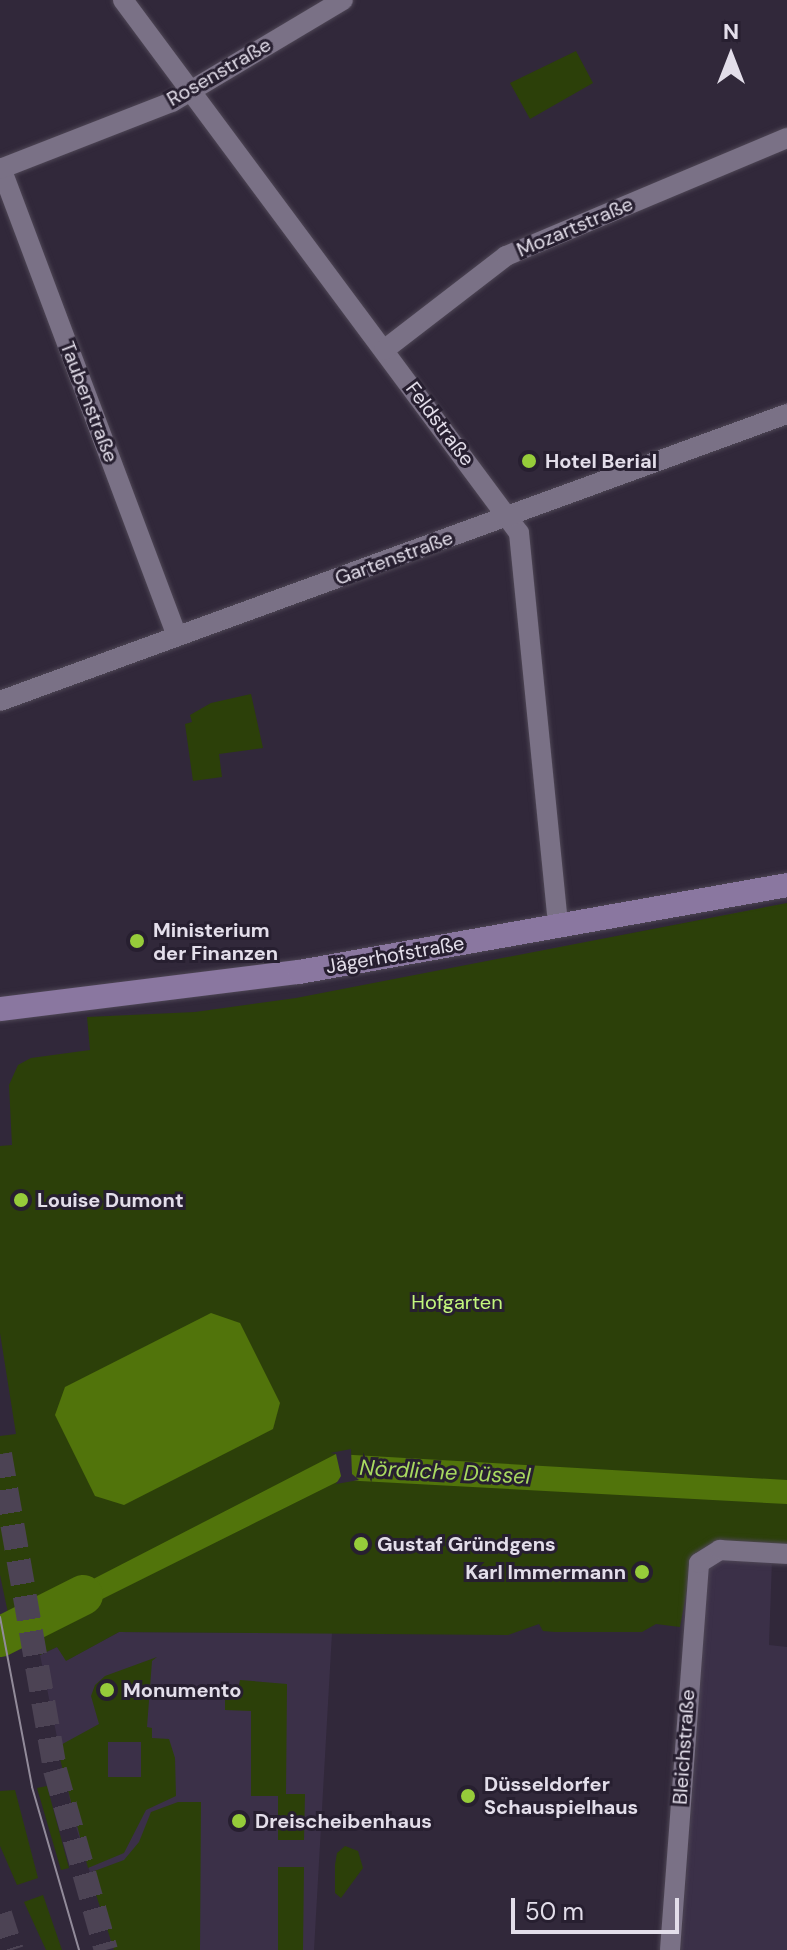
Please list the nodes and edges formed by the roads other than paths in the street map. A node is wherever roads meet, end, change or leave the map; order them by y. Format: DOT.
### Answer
graph roads {
  1 [pos="123,0"];
  2 [pos="343,0"];
  3 [pos="190,91"];
  4 [pos="787,138"];
  5 [pos="0,168"];
  6 [pos="384,350"];
  7 [pos="787,414"];
  8 [pos="509,516"];
  9 [pos="177,636"];
  10 [pos="0,701"];
  11 [pos="787,885"];
  12 [pos="558,926"];
  13 [pos="0,1009"];
  14 [pos="787,1554"];
  15 [pos="670,1950"];
  1 -- 3 [label="street, Feldstraße"];
  2 -- 3 [label="street, Rosenstraße"];
  3 -- 5 [label="street, Rosenstraße"];
  3 -- 6 [label="street, Feldstraße"];
  4 -- 6 [label="street, Mozartstraße"];
  5 -- 9 [label="street, Taubenstraße"];
  6 -- 8 [label="street, Feldstraße"];
  7 -- 8 [label="street, Gartenstraße"];
  8 -- 9 [label="street, Gartenstraße"];
  8 -- 12 [label="street, Feldstraße"];
  9 -- 10 [label="street, Gartenstraße"];
  11 -- 12 [label="main road, Jägerhofstraße"];
  12 -- 13 [label="main road, Jägerhofstraße"];
  14 -- 15 [label="street, Bleichstraße"];
}
